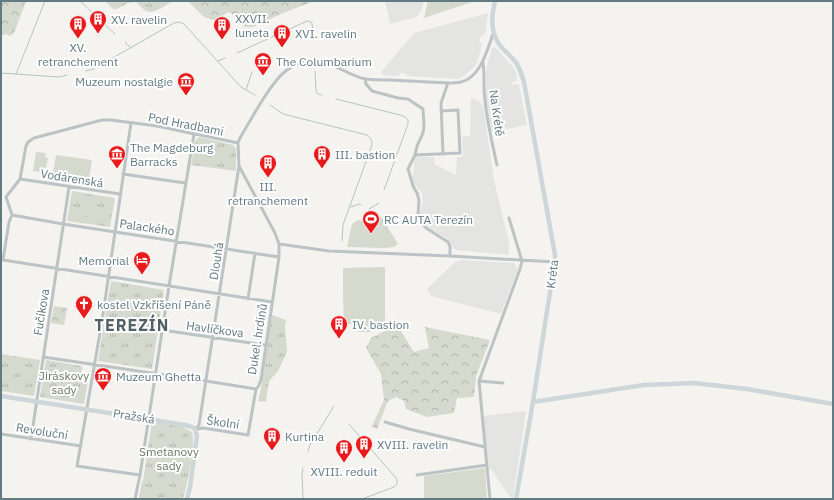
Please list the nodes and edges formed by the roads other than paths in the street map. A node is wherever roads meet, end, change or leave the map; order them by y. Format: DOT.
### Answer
graph roads {
  1 [pos="495,1"];
  2 [pos="493,34"];
  3 [pos="483,63"];
  4 [pos="365,79"];
  5 [pos="448,83"];
  6 [pos="441,111"];
  7 [pos="131,123"];
  8 [pos="194,134"];
  9 [pos="238,143"];
  10 [pos="443,154"];
  11 [pos="415,155"];
  12 [pos="497,165"];
  13 [pos="239,166"];
  14 [pos="123,174"];
  15 [pos="20,180"];
  16 [pos="185,184"];
  17 [pos="69,187"];
  18 [pos="120,194"];
  19 [pos="12,215"];
  20 [pos="509,218"];
  21 [pos="64,224"];
  22 [pos="115,232"];
  23 [pos="176,241"];
  24 [pos="279,244"];
  25 [pos="227,249"];
  26 [pos="255,253"];
  27 [pos="450,256"];
  28 [pos="279,257"];
  29 [pos="522,260"];
  30 [pos="555,262"];
  31 [pos="56,268"];
  32 [pos="108,276"];
  33 [pos="169,286"];
  34 [pos="220,294"];
  35 [pos="248,299"];
  36 [pos="272,302"];
  37 [pos="162,330"];
  38 [pos="213,337"];
  39 [pos="265,345"];
  40 [pos="43,357"];
  41 [pos="94,364"];
  42 [pos="155,373"];
  43 [pos="479,380"];
  44 [pos="206,381"];
  45 [pos="503,383"];
  46 [pos="256,389"];
  47 [pos="1,396"];
  48 [pos="36,402"];
  49 [pos="533,402"];
  50 [pos="833,404"];
  51 [pos="87,409"];
  52 [pos="148,419"];
  53 [pos="385,422"];
  54 [pos="195,429"];
  55 [pos="1,434"];
  56 [pos="248,435"];
  57 [pos="31,439"];
  58 [pos="81,446"];
  59 [pos="485,447"];
  60 [pos="487,465"];
  61 [pos="140,475"];
  62 [pos="418,475"];
  63 [pos="135,499"];
  64 [pos="186,499"];
  65 [pos="490,499"];
  66 [pos="516,499"];
  1 -- 2 [label="street"];
  2 -- 3 [label="street"];
  2 -- 30 [label="street, Kréta"];
  3 -- 5 [label="street"];
  3 -- 12 [label="street, Na Krétě"];
  4 -- 5 [label="street"];
  4 -- 9 [label="street"];
  4 -- 11 [label="street"];
  5 -- 6 [label="street"];
  6 -- 10 [label="street"];
  6 -- 10 [label="street"];
  7 -- 8 [label="street, Pod Hradbami"];
  7 -- 14 [label="street"];
  7 -- 15 [label="street, Pod Hradbami"];
  8 -- 9 [label="street, Pod Hradbami"];
  8 -- 16 [label="street"];
  9 -- 13 [label="street, Dlouhá"];
  10 -- 11 [label="street"];
  11 -- 27 [label="street"];
  13 -- 24 [label="street"];
  13 -- 25 [label="street, Dlouhá"];
  14 -- 16 [label="street"];
  14 -- 18 [label="street"];
  15 -- 17 [label="street, Vodárenská"];
  15 -- 19 [label="street"];
  16 -- 23 [label="street"];
  17 -- 18 [label="street, Vodárenská"];
  17 -- 21 [label="street, Fučíkova"];
  18 -- 22 [label="street"];
  19 -- 21 [label="street, Palackého"];
  19 -- 31 [label="street"];
  20 -- 29 [label="street"];
  21 -- 22 [label="street, Palackého"];
  21 -- 31 [label="street, Fučíkova"];
  22 -- 23 [label="street, Palackého"];
  22 -- 32 [label="street"];
  23 -- 25 [label="street, Palackého"];
  23 -- 33 [label="street"];
  24 -- 27 [label="street"];
  24 -- 28 [label="street, Dukel. hrdinů"];
  25 -- 26 [label="street, Palackého"];
  25 -- 34 [label="street, Dlouhá"];
  26 -- 28 [label="street, Palackého"];
  26 -- 35 [label="street"];
  27 -- 29 [label="street"];
  28 -- 36 [label="street, Dukel. hrdinů"];
  29 -- 30 [label="street"];
  29 -- 43 [label="street"];
  30 -- 49 [label="street, Kréta"];
  31 -- 32 [label="street"];
  31 -- 40 [label="street, Fučíkova"];
  32 -- 33 [label="street"];
  32 -- 41 [label="street"];
  33 -- 34 [label="street"];
  33 -- 37 [label="street"];
  34 -- 35 [label="street"];
  34 -- 38 [label="street, Dlouhá"];
  35 -- 36 [label="street"];
  36 -- 39 [label="street, Dukel. hrdinů"];
  37 -- 38 [label="street, Havlíčkova"];
  37 -- 42 [label="street"];
  38 -- 39 [label="street, Havlíčkova"];
  38 -- 44 [label="street, Dlouhá"];
  39 -- 46 [label="street, Dukel. hrdinů"];
  40 -- 41 [label="street"];
  40 -- 48 [label="street, Fučíkova"];
  41 -- 42 [label="street"];
  41 -- 51 [label="street"];
  42 -- 44 [label="street"];
  42 -- 52 [label="street"];
  43 -- 45 [label="street"];
  43 -- 59 [label="street"];
  44 -- 46 [label="street"];
  44 -- 54 [label="street, Dlouhá"];
  46 -- 56 [label="street, Dukel. hrdinů"];
  47 -- 48 [label="street, Pražská"];
  48 -- 51 [label="street, Pražská"];
  48 -- 57 [label="street, Fučíkova"];
  49 -- 50 [label="street"];
  49 -- 66 [label="street, Kréta"];
  51 -- 52 [label="street, Pražská"];
  51 -- 58 [label="street"];
  52 -- 54 [label="street, Pražská"];
  52 -- 61 [label="street"];
  53 -- 59 [label="street"];
  54 -- 56 [label="street, Školní"];
  54 -- 64 [label="street"];
  55 -- 57 [label="street, Revoluční"];
  57 -- 58 [label="street, Revoluční"];
  58 -- 61 [label="street"];
  59 -- 60 [label="street"];
  60 -- 62 [label="street"];
  60 -- 65 [label="street"];
  61 -- 63 [label="street"];
}
